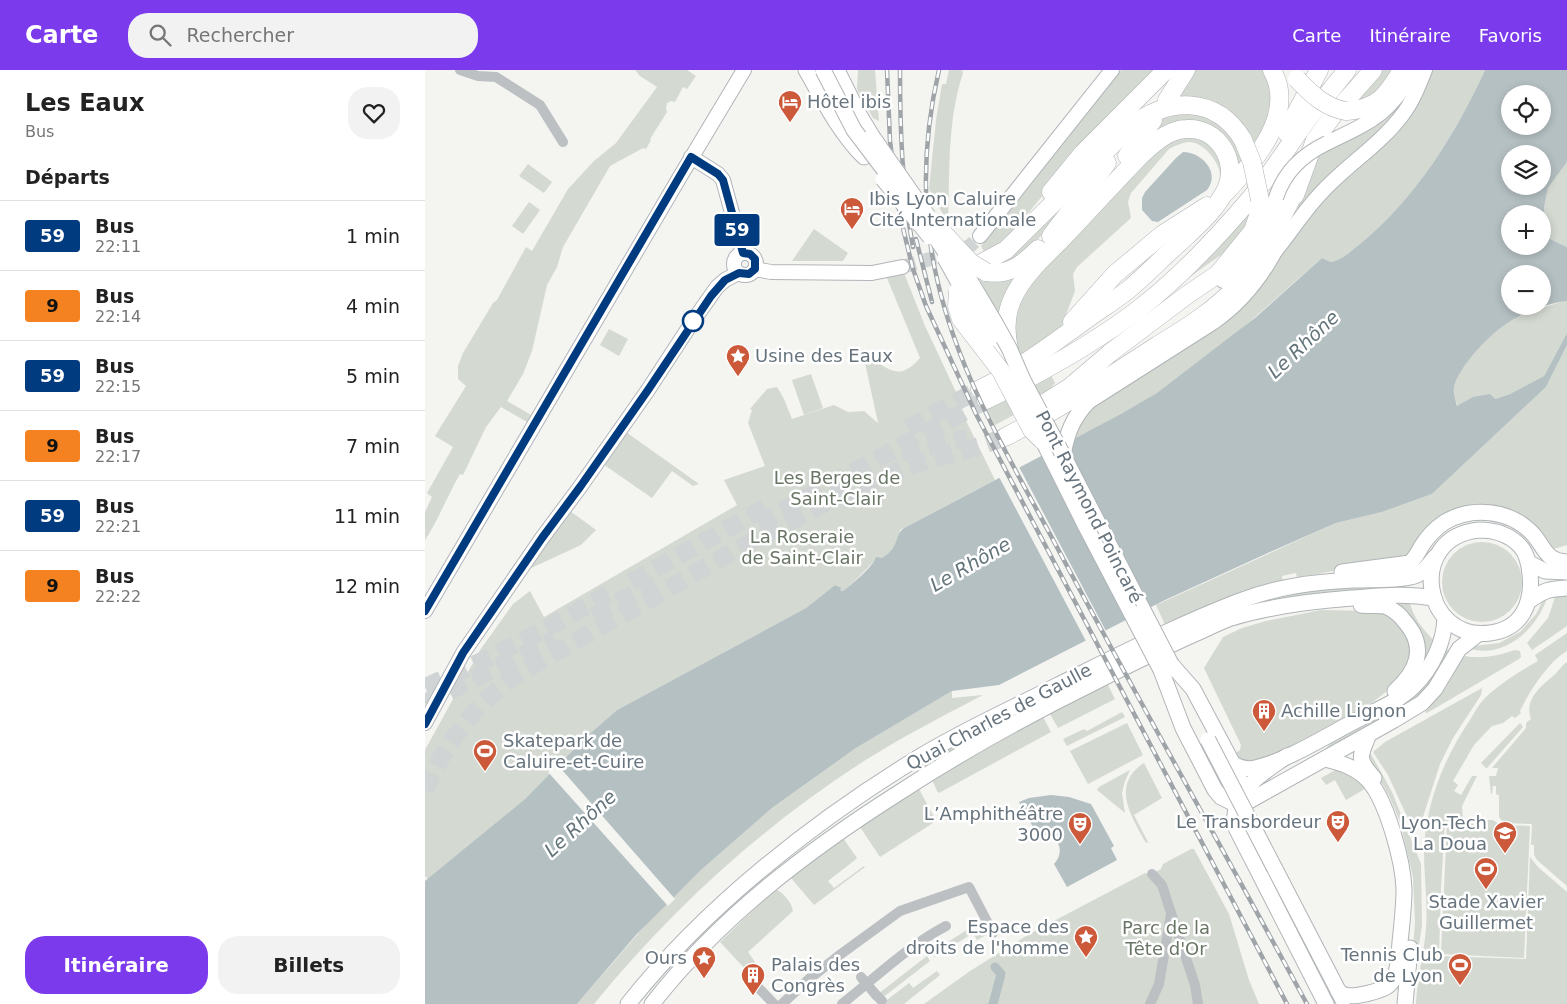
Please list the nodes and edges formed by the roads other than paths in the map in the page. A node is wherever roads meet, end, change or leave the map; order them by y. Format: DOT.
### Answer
graph roads {
  1 [pos="460,70"];
  2 [pos="744,70"];
  3 [pos="806,70"];
  4 [pos="823,70"];
  5 [pos="837,70"];
  6 [pos="841,70"];
  7 [pos="1112,70"];
  8 [pos="1166,70"];
  9 [pos="1187,70"];
  10 [pos="1272,70"];
  11 [pos="1331,70"];
  12 [pos="1337,70"];
  13 [pos="1347,70"];
  14 [pos="1373,70"];
  15 [pos="1403,70"];
  16 [pos="1414,70"];
  17 [pos="1425,70"];
  18 [pos="1314,73"];
  19 [pos="847,90"];
  20 [pos="1158,110"];
  21 [pos="1305,123"];
  22 [pos="563,142"];
  23 [pos="691,157"];
  24 [pos="1298,185"];
  25 [pos="1220,198"];
  26 [pos="1265,200"];
  27 [pos="931,220"];
  28 [pos="980,236"];
  29 [pos="1238,250"];
  30 [pos="743,253"];
  31 [pos="1273,254"];
  32 [pos="988,266"];
  33 [pos="902,267"];
  34 [pos="755,269"];
  35 [pos="739,273"];
  36 [pos="1221,277"];
  37 [pos="962,287"];
  38 [pos="990,339"];
  39 [pos="1058,340"];
  40 [pos="1158,346"];
  41 [pos="1010,367"];
  42 [pos="1050,400"];
  43 [pos="1043,441"];
  44 [pos="1063,455"];
  45 [pos="1435,557"];
  46 [pos="1567,562"];
  47 [pos="1529,564"];
  48 [pos="1567,572"];
  49 [pos="1290,585"];
  50 [pos="1567,588"];
  51 [pos="1434,598"];
  52 [pos="1330,600"];
  53 [pos="1529,601"];
  54 [pos="425,611"];
  55 [pos="1445,618"];
  56 [pos="1478,634"];
  57 [pos="1166,667"];
  58 [pos="1356,720"];
  59 [pos="425,723"];
  60 [pos="1369,734"];
  61 [pos="1287,756"];
  62 [pos="1230,759"];
  63 [pos="1325,759"];
  64 [pos="1243,799"];
  65 [pos="1152,874"];
  66 [pos="1171,913"];
  67 [pos="946,926"];
  68 [pos="993,933"];
  69 [pos="861,976"];
  70 [pos="749,978"];
  71 [pos="879,998"];
  72 [pos="1340,1000"];
  73 [pos="628,1004"];
  74 [pos="652,1004"];
  75 [pos="774,1004"];
  76 [pos="782,1004"];
  77 [pos="842,1004"];
  78 [pos="1150,1004"];
  79 [pos="1198,1004"];
  80 [pos="1327,1004"];
  81 [pos="1405,1004"];
  1 -- 22 [label="street"];
  2 -- 23 [label="main road"];
  3 -- 38 [label="main road, bridge"];
  4 -- 37 [label="main road, bridge"];
  5 -- 19 [label="main road"];
  6 -- 19 [label="main road"];
  7 -- 28 [label="main road"];
  8 -- 32 [label="highway"];
  9 -- 20 [label="highway"];
  10 -- 25 [label="highway"];
  11 -- 18 [label="highway"];
  12 -- 18 [label="highway"];
  13 -- 21 [label="highway"];
  14 -- 24 [label="highway"];
  15 -- 18 [label="highway, bridge"];
  16 -- 26 [label="main road, bridge"];
  17 -- 31 [label="main road"];
  18 -- 21 [label="highway"];
  18 -- 41 [label="highway"];
  19 -- 27 [label="main road, bridge"];
  20 -- 26 [label="highway, bridge"];
  20 -- 32 [label="highway"];
  20 -- 32 [label="highway"];
  21 -- 41 [label="highway"];
  23 -- 30 [label="main road"];
  23 -- 54 [label="main road"];
  24 -- 31 [label="highway"];
  24 -- 40 [label="highway"];
  25 -- 39 [label="highway"];
  25 -- 39 [label="highway"];
  25 -- 41 [label="highway, bridge"];
  26 -- 29 [label="highway"];
  26 -- 36 [label="highway"];
  27 -- 32 [label="highway, bridge"];
  27 -- 41 [label="main road, bridge"];
  29 -- 36 [label="highway"];
  29 -- 42 [label="highway"];
  30 -- 34 [label="main road"];
  30 -- 35 [label="main road"];
  31 -- 44 [label="main road"];
  32 -- 37 [label="highway"];
  33 -- 34 [label="main road"];
  34 -- 35 [label="main road"];
  35 -- 59 [label="main road"];
  36 -- 40 [label="highway"];
  36 -- 42 [label="highway"];
  37 -- 38 [label="main road, bridge"];
  37 -- 41 [label="main road, bridge"];
  37 -- 43 [label="highway, bridge"];
  38 -- 41 [label="main road"];
  39 -- 41 [label="highway"];
  40 -- 42 [label="highway"];
  41 -- 43 [label="main road, Pont Raymond Poincaré"];
  41 -- 44 [label="main road, Pont Raymond Poincaré, bridge"];
  43 -- 57 [label="main road, Pont Raymond Poincaré, bridge"];
  44 -- 57 [label="main road, Pont Raymond Poincaré, bridge"];
  45 -- 47 [label="main road"];
  45 -- 49 [label="main road, Quai Charles de Gaulle"];
  45 -- 51 [label="main road"];
  46 -- 49 [label="main road"];
  47 -- 48 [label="main road"];
  47 -- 53 [label="main road"];
  49 -- 73 [label="main road, Quai Charles de Gaulle"];
  50 -- 53 [label="main road"];
  51 -- 52 [label="main road, Quai Charles de Gaulle"];
  51 -- 55 [label="main road"];
  52 -- 58 [label="main road"];
  52 -- 74 [label="main road, Quai Charles de Gaulle"];
  53 -- 56 [label="main road"];
  55 -- 56 [label="main road"];
  55 -- 58 [label="main road"];
  56 -- 60 [label="main road"];
  57 -- 62 [label="main road"];
  57 -- 64 [label="main road"];
  57 -- 72 [label="main road, bridge"];
  58 -- 61 [label="main road"];
  60 -- 63 [label="main road"];
  60 -- 81 [label="main road"];
  61 -- 62 [label="main road"];
  61 -- 64 [label="main road"];
  62 -- 64 [label="main road"];
  63 -- 64 [label="main road"];
  63 -- 72 [label="main road"];
  64 -- 80 [label="main road"];
  65 -- 66 [label="street"];
  66 -- 78 [label="street"];
  66 -- 79 [label="street"];
  67 -- 77 [label="street"];
  68 -- 76 [label="street"];
  69 -- 71 [label="street, bridge"];
  70 -- 75 [label="street"];
}
